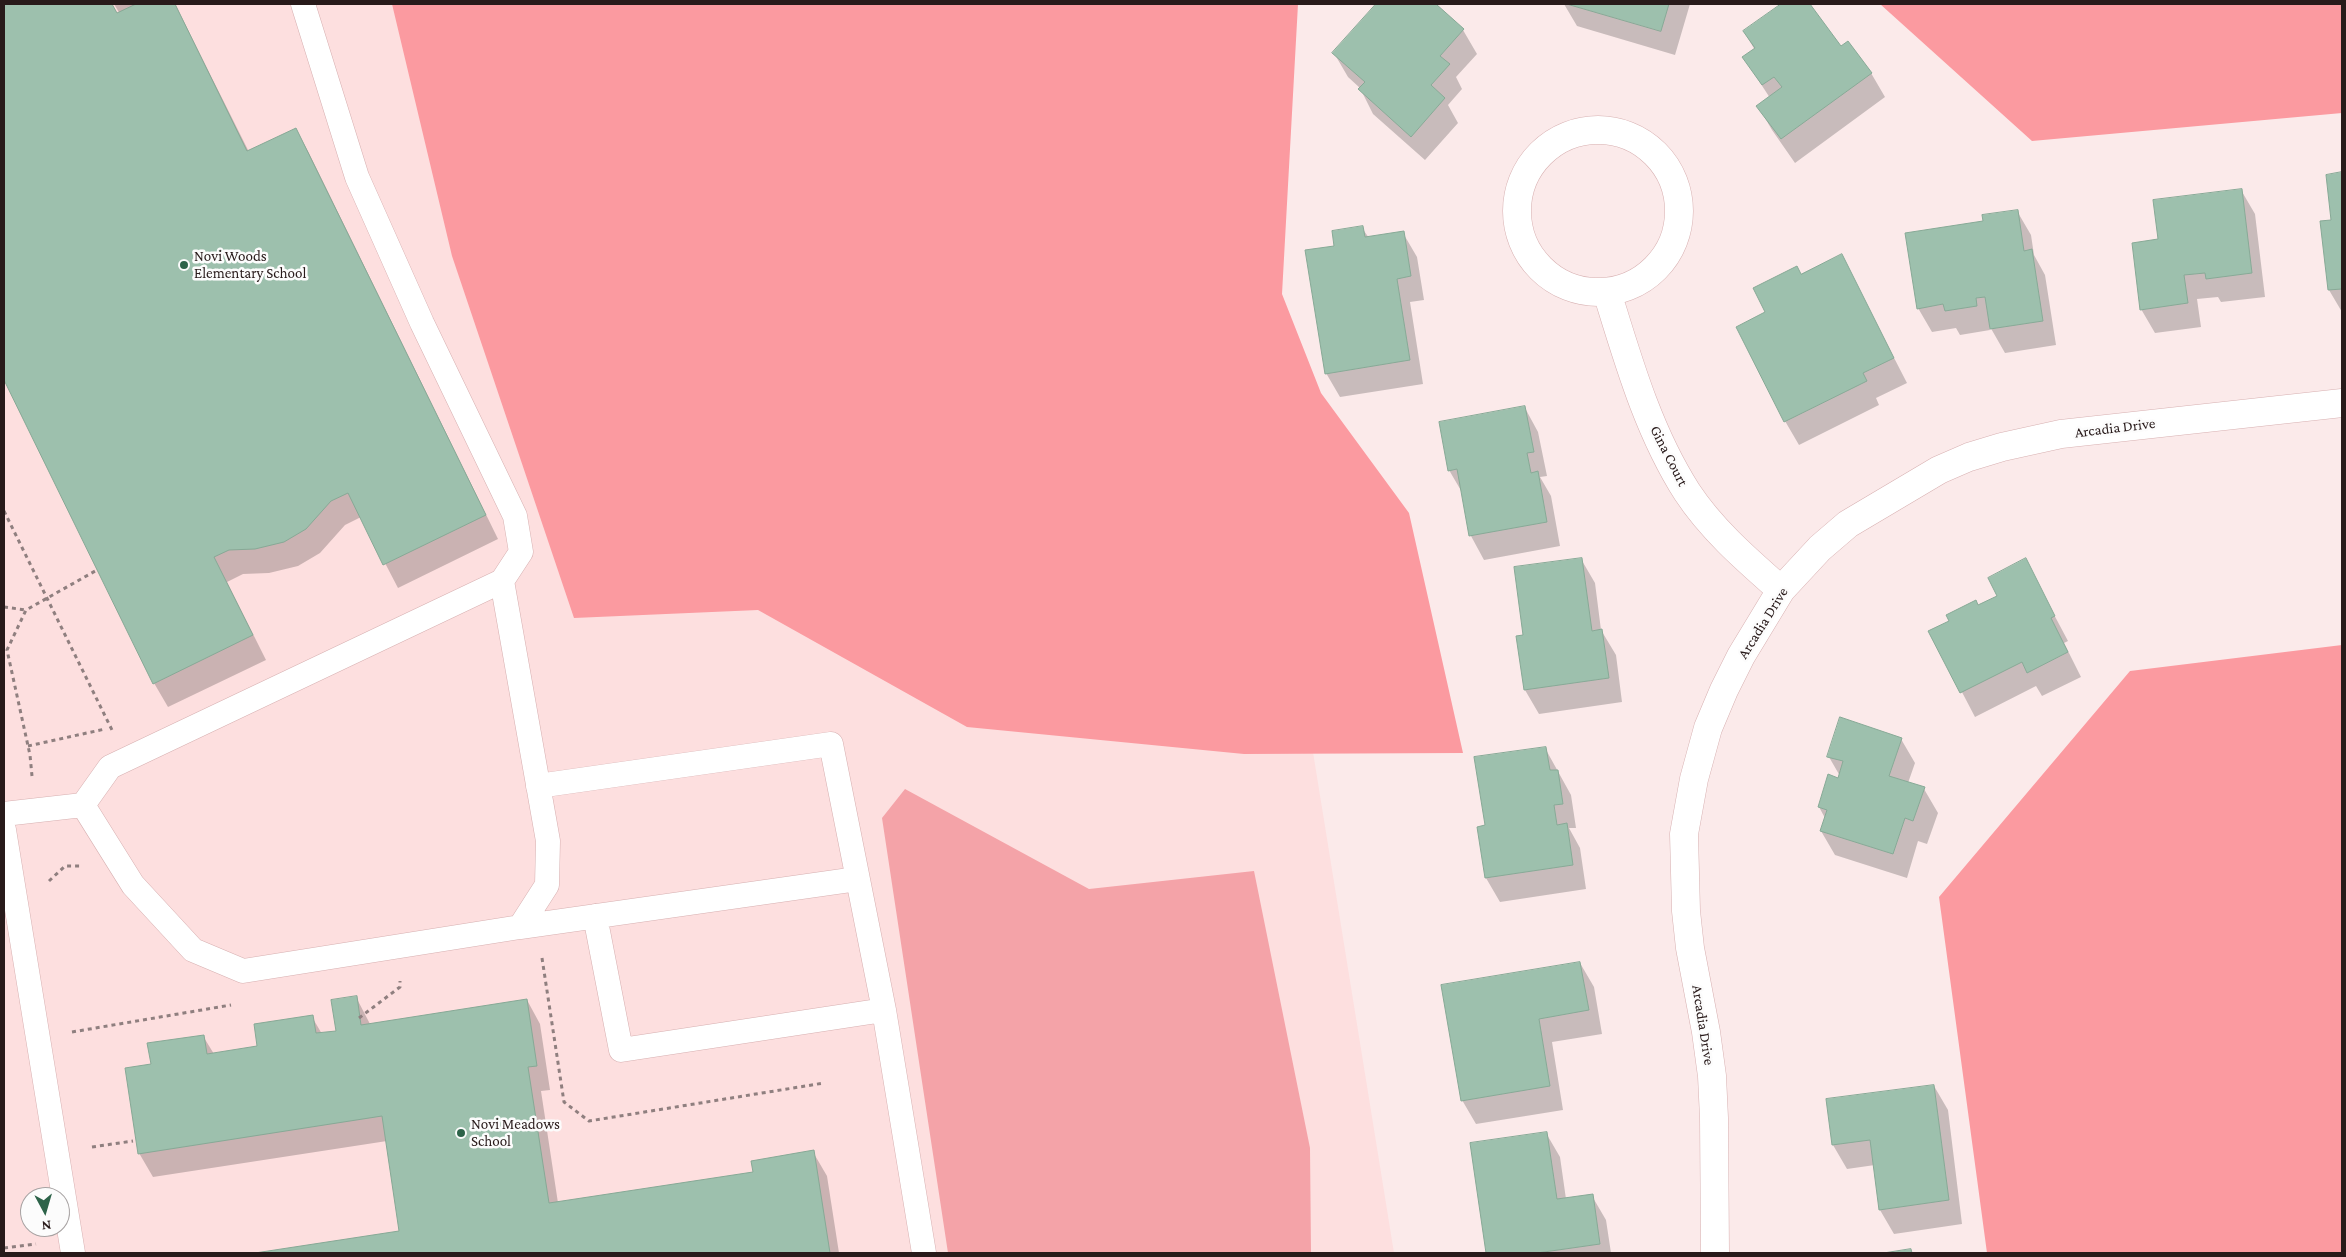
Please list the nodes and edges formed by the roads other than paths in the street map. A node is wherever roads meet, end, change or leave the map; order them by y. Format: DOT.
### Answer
graph roads {
  1 [pos="302,4"];
  2 [pos="1607,292"];
  3 [pos="2342,403"];
  4 [pos="502,581"];
  5 [pos="1781,590"];
  6 [pos="538,786"];
  7 [pos="83,805"];
  8 [pos="4,814"];
  9 [pos="4,830"];
  10 [pos="857,878"];
  11 [pos="595,916"];
  12 [pos="520,927"];
  13 [pos="884,1010"];
  14 [pos="73,1253"];
  15 [pos="924,1253"];
  16 [pos="1715,1253"];
  1 -- 4 [label="lane"];
  2 -- 2 [label="street"];
  2 -- 5 [label="street, Gina Court"];
  3 -- 5 [label="street, Arcadia Drive"];
  4 -- 6 [label="lane"];
  4 -- 7 [label="lane"];
  5 -- 16 [label="street, Arcadia Drive"];
  6 -- 10 [label="lane"];
  6 -- 12 [label="lane"];
  7 -- 8 [label="lane"];
  7 -- 12 [label="lane"];
  9 -- 14 [label="lane"];
  10 -- 11 [label="lane"];
  10 -- 13 [label="lane"];
  11 -- 12 [label="lane"];
  11 -- 13 [label="lane"];
  13 -- 15 [label="lane"];
}
